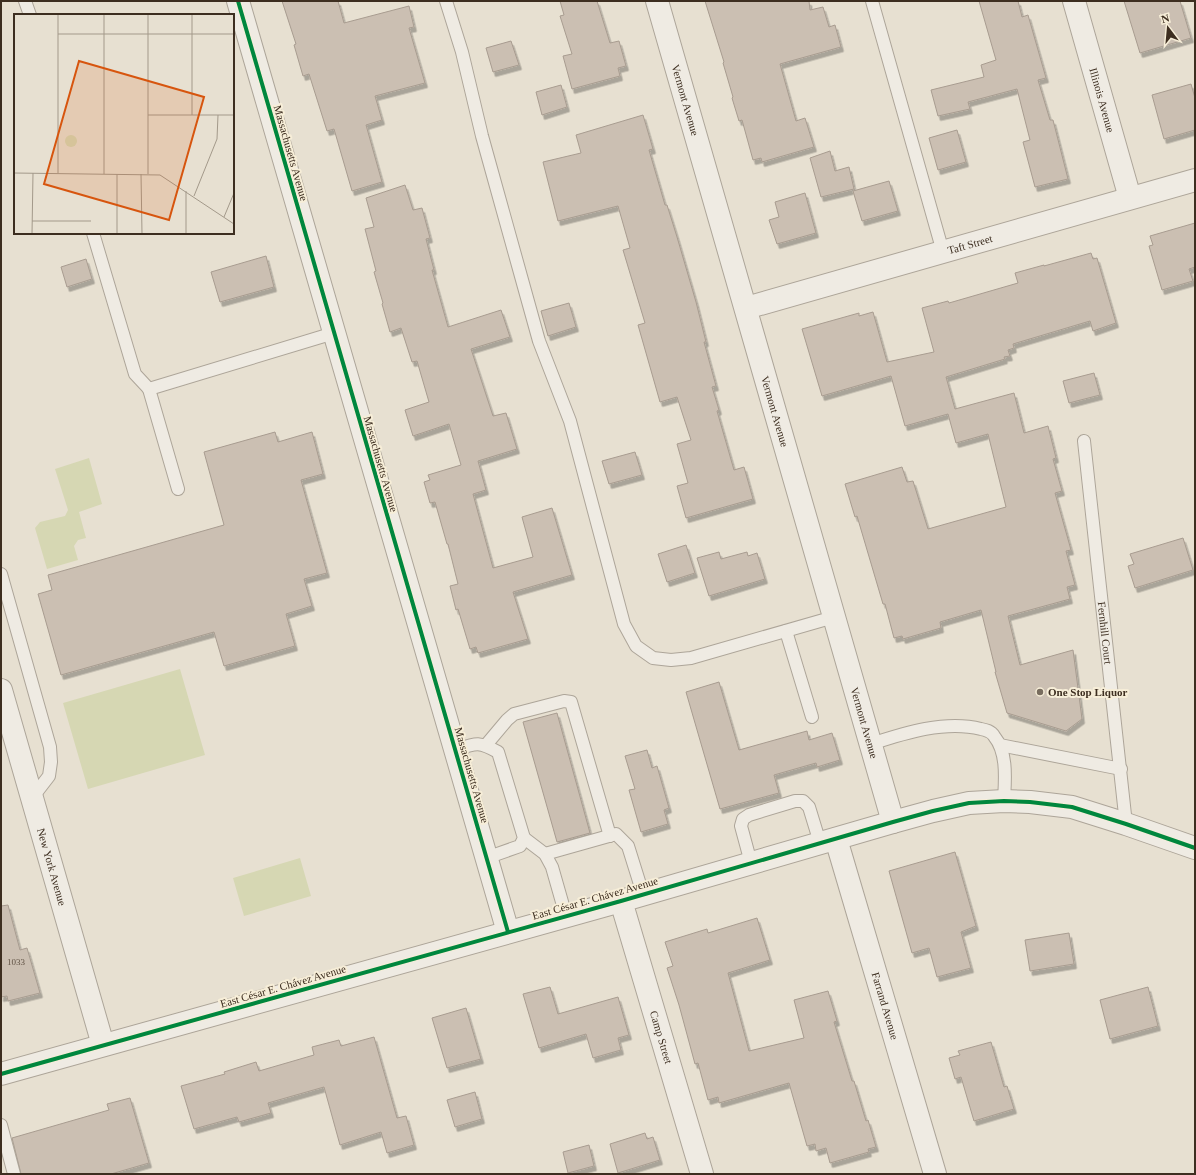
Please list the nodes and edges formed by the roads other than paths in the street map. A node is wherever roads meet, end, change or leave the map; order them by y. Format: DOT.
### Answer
graph roads {
  1 [pos="25,1"];
  2 [pos="238,1"];
  3 [pos="446,1"];
  4 [pos="657,1"];
  5 [pos="872,1"];
  6 [pos="1074,1"];
  7 [pos="30,14"];
  8 [pos="1195,180"];
  9 [pos="1130,198"];
  10 [pos="94,234"];
  11 [pos="942,252"];
  12 [pos="746,308"];
  13 [pos="334,333"];
  14 [pos="149,389"];
  15 [pos="1084,441"];
  16 [pos="178,489"];
  17 [pos="1,574"];
  18 [pos="834,617"];
  19 [pos="786,631"];
  20 [pos="1,690"];
  21 [pos="812,717"];
  22 [pos="871,744"];
  23 [pos="486,745"];
  24 [pos="1000,745"];
  25 [pos="455,750"];
  26 [pos="1121,769"];
  27 [pos="32,798"];
  28 [pos="1004,801"];
  29 [pos="893,822"];
  30 [pos="1126,824"];
  31 [pos="610,836"];
  32 [pos="524,838"];
  33 [pos="828,841"];
  34 [pos="1195,848"];
  35 [pos="545,854"];
  36 [pos="486,858"];
  37 [pos="751,863"];
  38 [pos="643,894"];
  39 [pos="621,901"];
  40 [pos="566,916"];
  41 [pos="508,932"];
  42 [pos="103,1045"];
  43 [pos="1,1074"];
  44 [pos="1,1125"];
  45 [pos="14,1174"];
  46 [pos="702,1174"];
  47 [pos="935,1174"];
  1 -- 7 [label="lane"];
  2 -- 13 [label="street, Massachusetts Avenue"];
  3 -- 19 [label="lane"];
  4 -- 12 [label="street, Vermont Avenue"];
  5 -- 11 [label="lane"];
  6 -- 9 [label="street, Illinois Avenue"];
  8 -- 9 [label="street, Taft Street"];
  9 -- 11 [label="street, Taft Street"];
  10 -- 14 [label="lane"];
  11 -- 12 [label="street, Taft Street"];
  12 -- 18 [label="street, Vermont Avenue"];
  13 -- 14 [label="lane"];
  13 -- 25 [label="street, Massachusetts Avenue"];
  14 -- 16 [label="lane"];
  15 -- 26 [label="lane, Fernhill Court"];
  17 -- 27 [label="lane"];
  18 -- 19 [label="lane"];
  18 -- 22 [label="street, Vermont Avenue"];
  19 -- 21 [label="lane"];
  20 -- 27 [label="street, New York Avenue"];
  22 -- 24 [label="lane"];
  22 -- 29 [label="street, Vermont Avenue"];
  23 -- 25 [label="lane"];
  23 -- 31 [label="lane"];
  23 -- 32 [label="lane"];
  24 -- 26 [label="lane"];
  24 -- 28 [label="lane"];
  25 -- 36 [label="street, Massachusetts Avenue"];
  26 -- 30 [label="lane, Fernhill Court"];
  27 -- 42 [label="street, New York Avenue"];
  28 -- 29 [label="street, East César E. Chávez Avenue"];
  28 -- 30 [label="street, East César E. Chávez Avenue"];
  29 -- 33 [label="street, East César E. Chávez Avenue"];
  30 -- 34 [label="street, East César E. Chávez Avenue"];
  31 -- 35 [label="lane"];
  31 -- 38 [label="lane"];
  32 -- 35 [label="lane"];
  32 -- 36 [label="lane"];
  33 -- 37 [label="street, East César E. Chávez Avenue"];
  33 -- 37 [label="lane"];
  33 -- 47 [label="street, Farrand Avenue"];
  35 -- 40 [label="lane"];
  36 -- 41 [label="street, Massachusetts Avenue"];
  37 -- 38 [label="street, East César E. Chávez Avenue"];
  38 -- 39 [label="street, East César E. Chávez Avenue"];
  39 -- 40 [label="street, East César E. Chávez Avenue"];
  39 -- 46 [label="street, Camp Street"];
  40 -- 41 [label="street, East César E. Chávez Avenue"];
  41 -- 42 [label="street, East César E. Chávez Avenue"];
  42 -- 43 [label="street, East César E. Chávez Avenue"];
  44 -- 45 [label="lane"];
}
